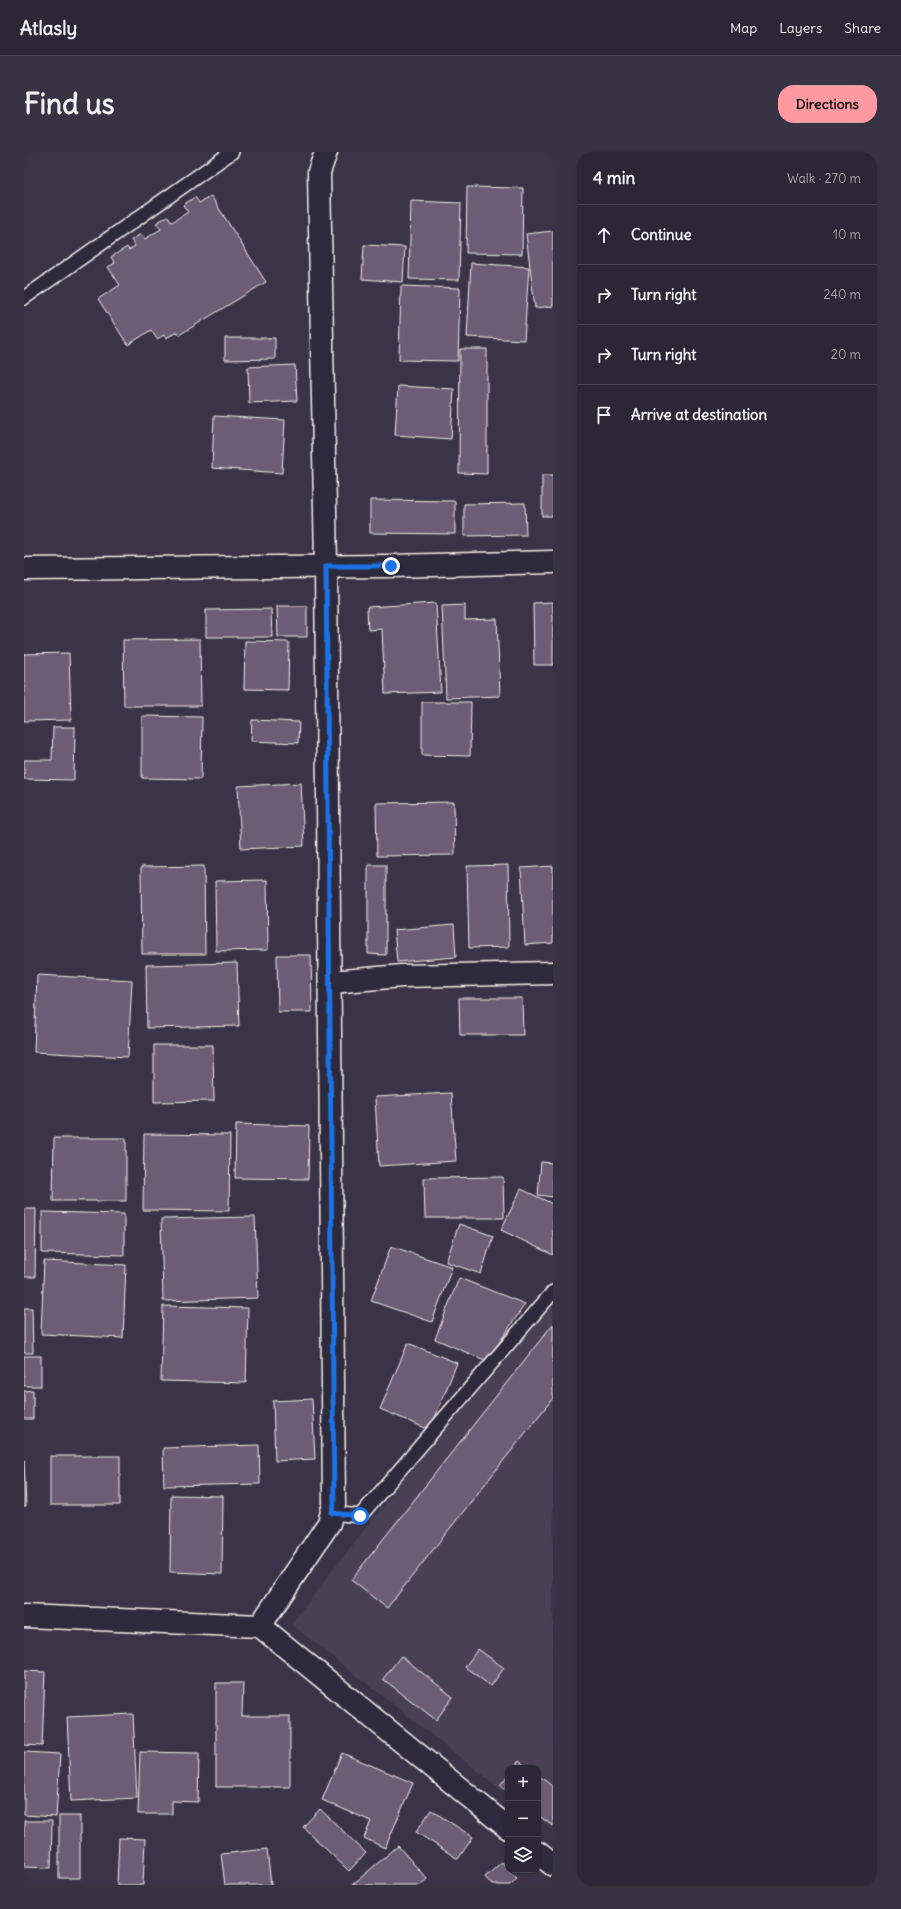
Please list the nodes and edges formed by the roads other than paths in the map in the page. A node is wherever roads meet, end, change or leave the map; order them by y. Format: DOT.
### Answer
graph roads {
  1 [pos="232,152"];
  2 [pos="326,152"];
  3 [pos="24,298"];
  4 [pos="553,562"];
  5 [pos="326,566"];
  6 [pos="24,569"];
  7 [pos="553,973"];
  8 [pos="330,982"];
  9 [pos="553,1292"];
  10 [pos="332,1513"];
  11 [pos="24,1616"];
  12 [pos="260,1626"];
  13 [pos="505,1826"];
  14 [pos="541,1855"];
  15 [pos="553,1865"];
  1 -- 3 [label="lane"];
  2 -- 5 [label="street"];
  4 -- 5 [label="street"];
  5 -- 6 [label="street"];
  5 -- 8 [label="street"];
  7 -- 8 [label="street"];
  8 -- 10 [label="street"];
  9 -- 10 [label="lane"];
  10 -- 12 [label="street"];
  11 -- 12 [label="street"];
  12 -- 13 [label="street"];
  14 -- 15 [label="street"];
}
